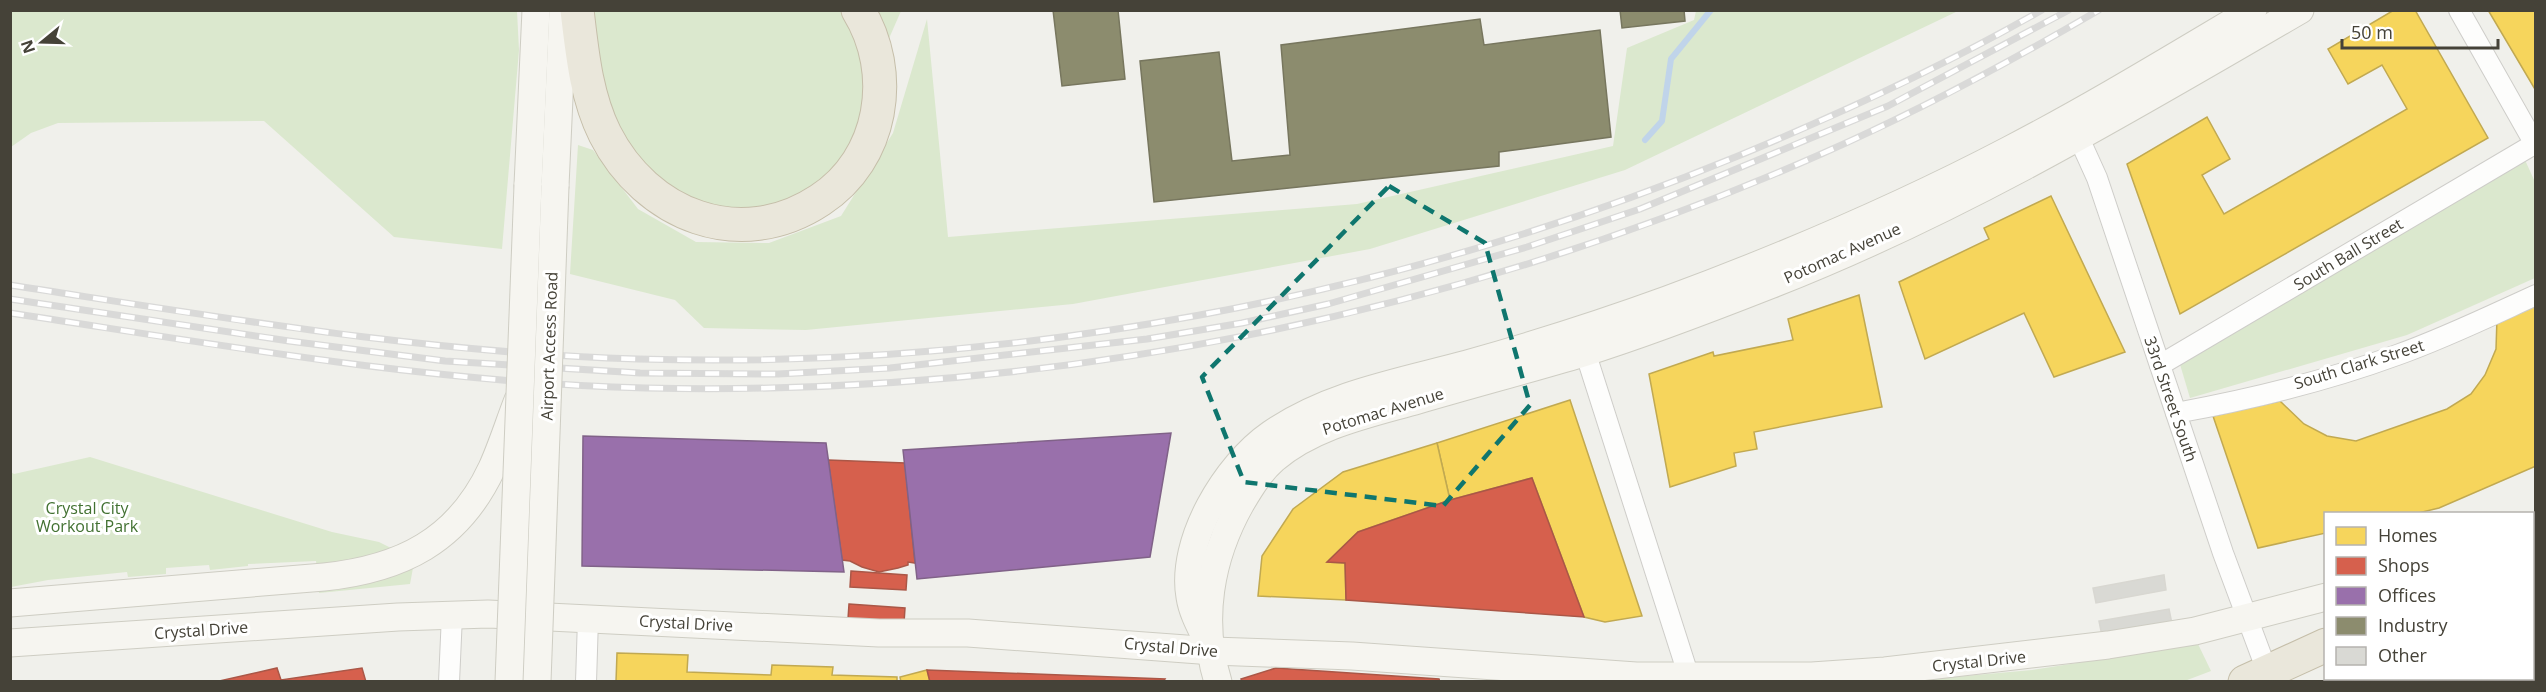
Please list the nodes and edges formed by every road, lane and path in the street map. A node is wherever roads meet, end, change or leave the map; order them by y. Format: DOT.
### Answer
graph roads {
  1 [pos="536,10"];
  2 [pos="563,10"];
  3 [pos="577,10"];
  4 [pos="858,10"];
  5 [pos="2253,10"];
  6 [pos="2300,10"];
  7 [pos="2459,10"];
  8 [pos="2075,128"];
  9 [pos="2535,144"];
  10 [pos="2535,295"];
  11 [pos="1582,342"];
  12 [pos="2160,365"];
  13 [pos="519,396"];
  14 [pos="2176,413"];
  15 [pos="2324,597"];
  16 [pos="10,603"];
  17 [pos="452,615"];
  18 [pos="2246,617"];
  19 [pos="588,619"];
  20 [pos="10,643"];
  21 [pos="2324,646"];
  22 [pos="1213,651"];
  23 [pos="1699,678"];
  24 [pos="2261,678"];
  25 [pos="449,681"];
  26 [pos="509,681"];
  27 [pos="537,681"];
  28 [pos="585,681"];
  29 [pos="1218,681"];
  1 -- 13 [label="street, Airport Access Road, bridge"];
  2 -- 27 [label="street, Airport Access Road, bridge"];
  3 -- 4 [label="highway"];
  5 -- 8 [label="street, Potomac Avenue"];
  6 -- 8 [label="street, Potomac Avenue"];
  7 -- 9 [label="street"];
  8 -- 11 [label="street, Potomac Avenue"];
  8 -- 12 [label="street, 33rd Street South"];
  9 -- 12 [label="street, South Ball Street"];
  10 -- 14 [label="street, South Clark Street"];
  11 -- 22 [label="street, Potomac Avenue"];
  11 -- 23 [label="street"];
  12 -- 14 [label="street, 33rd Street South"];
  13 -- 16 [label="street"];
  13 -- 26 [label="street, Airport Access Road, bridge"];
  14 -- 18 [label="street, 33rd Street South"];
  15 -- 18 [label="street, Crystal Drive"];
  17 -- 19 [label="street, Crystal Drive"];
  17 -- 20 [label="street, Crystal Drive"];
  17 -- 25 [label="street"];
  18 -- 23 [label="street, Crystal Drive"];
  18 -- 24 [label="street, 33rd Street South"];
  19 -- 22 [label="street, Crystal Drive"];
  19 -- 28 [label="street"];
  21 -- 24 [label="highway"];
  22 -- 23 [label="street, Crystal Drive"];
  22 -- 29 [label="street, Potomac Avenue"];
}
